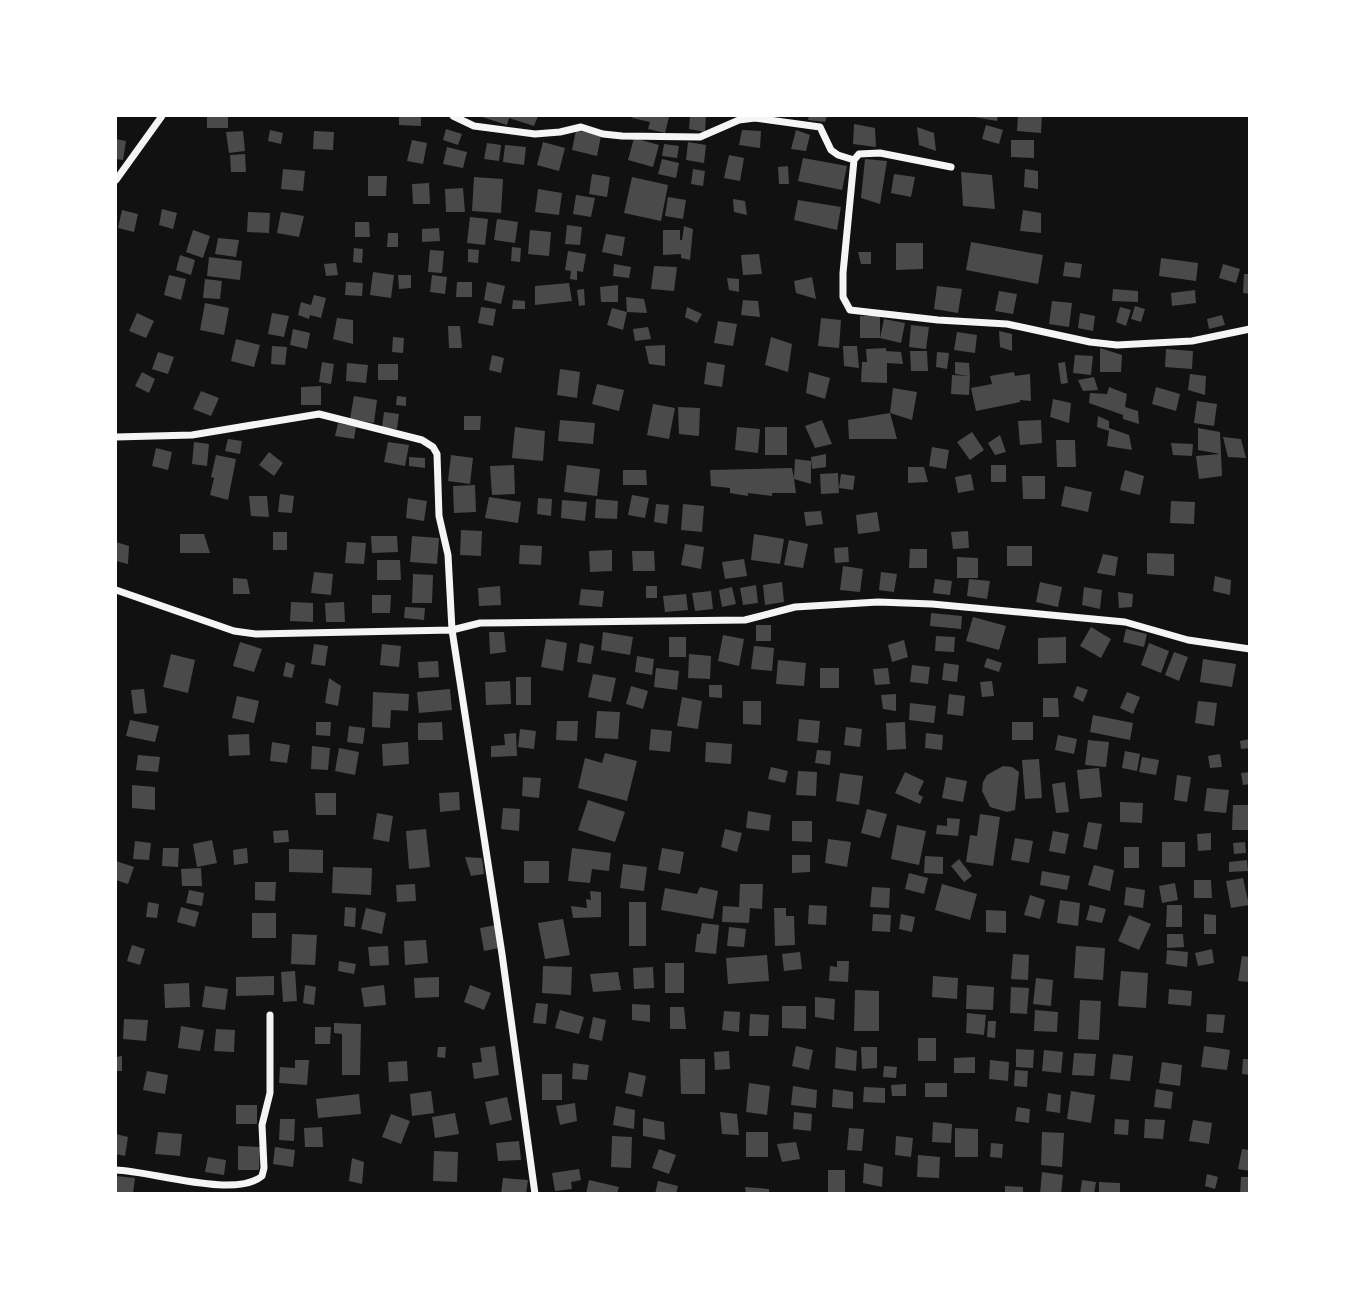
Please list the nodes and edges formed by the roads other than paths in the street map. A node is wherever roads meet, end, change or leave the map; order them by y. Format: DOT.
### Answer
graph roads {
  1 [pos="162,116"];
  2 [pos="453,116"];
  3 [pos="854,160"];
  4 [pos="951,167"];
  5 [pos="116,180"];
  6 [pos="1250,329"];
  7 [pos="116,437"];
  8 [pos="116,590"];
  9 [pos="452,630"];
  10 [pos="1250,649"];
  11 [pos="270,1014"];
  12 [pos="116,1170"];
  13 [pos="535,1194"];
  1 -- 5 [label="street"];
  2 -- 3 [label="street"];
  3 -- 4 [label="street"];
  3 -- 6 [label="street"];
  7 -- 9 [label="street"];
  8 -- 9 [label="street"];
  9 -- 10 [label="street"];
  9 -- 13 [label="street"];
  11 -- 12 [label="street"];
}
